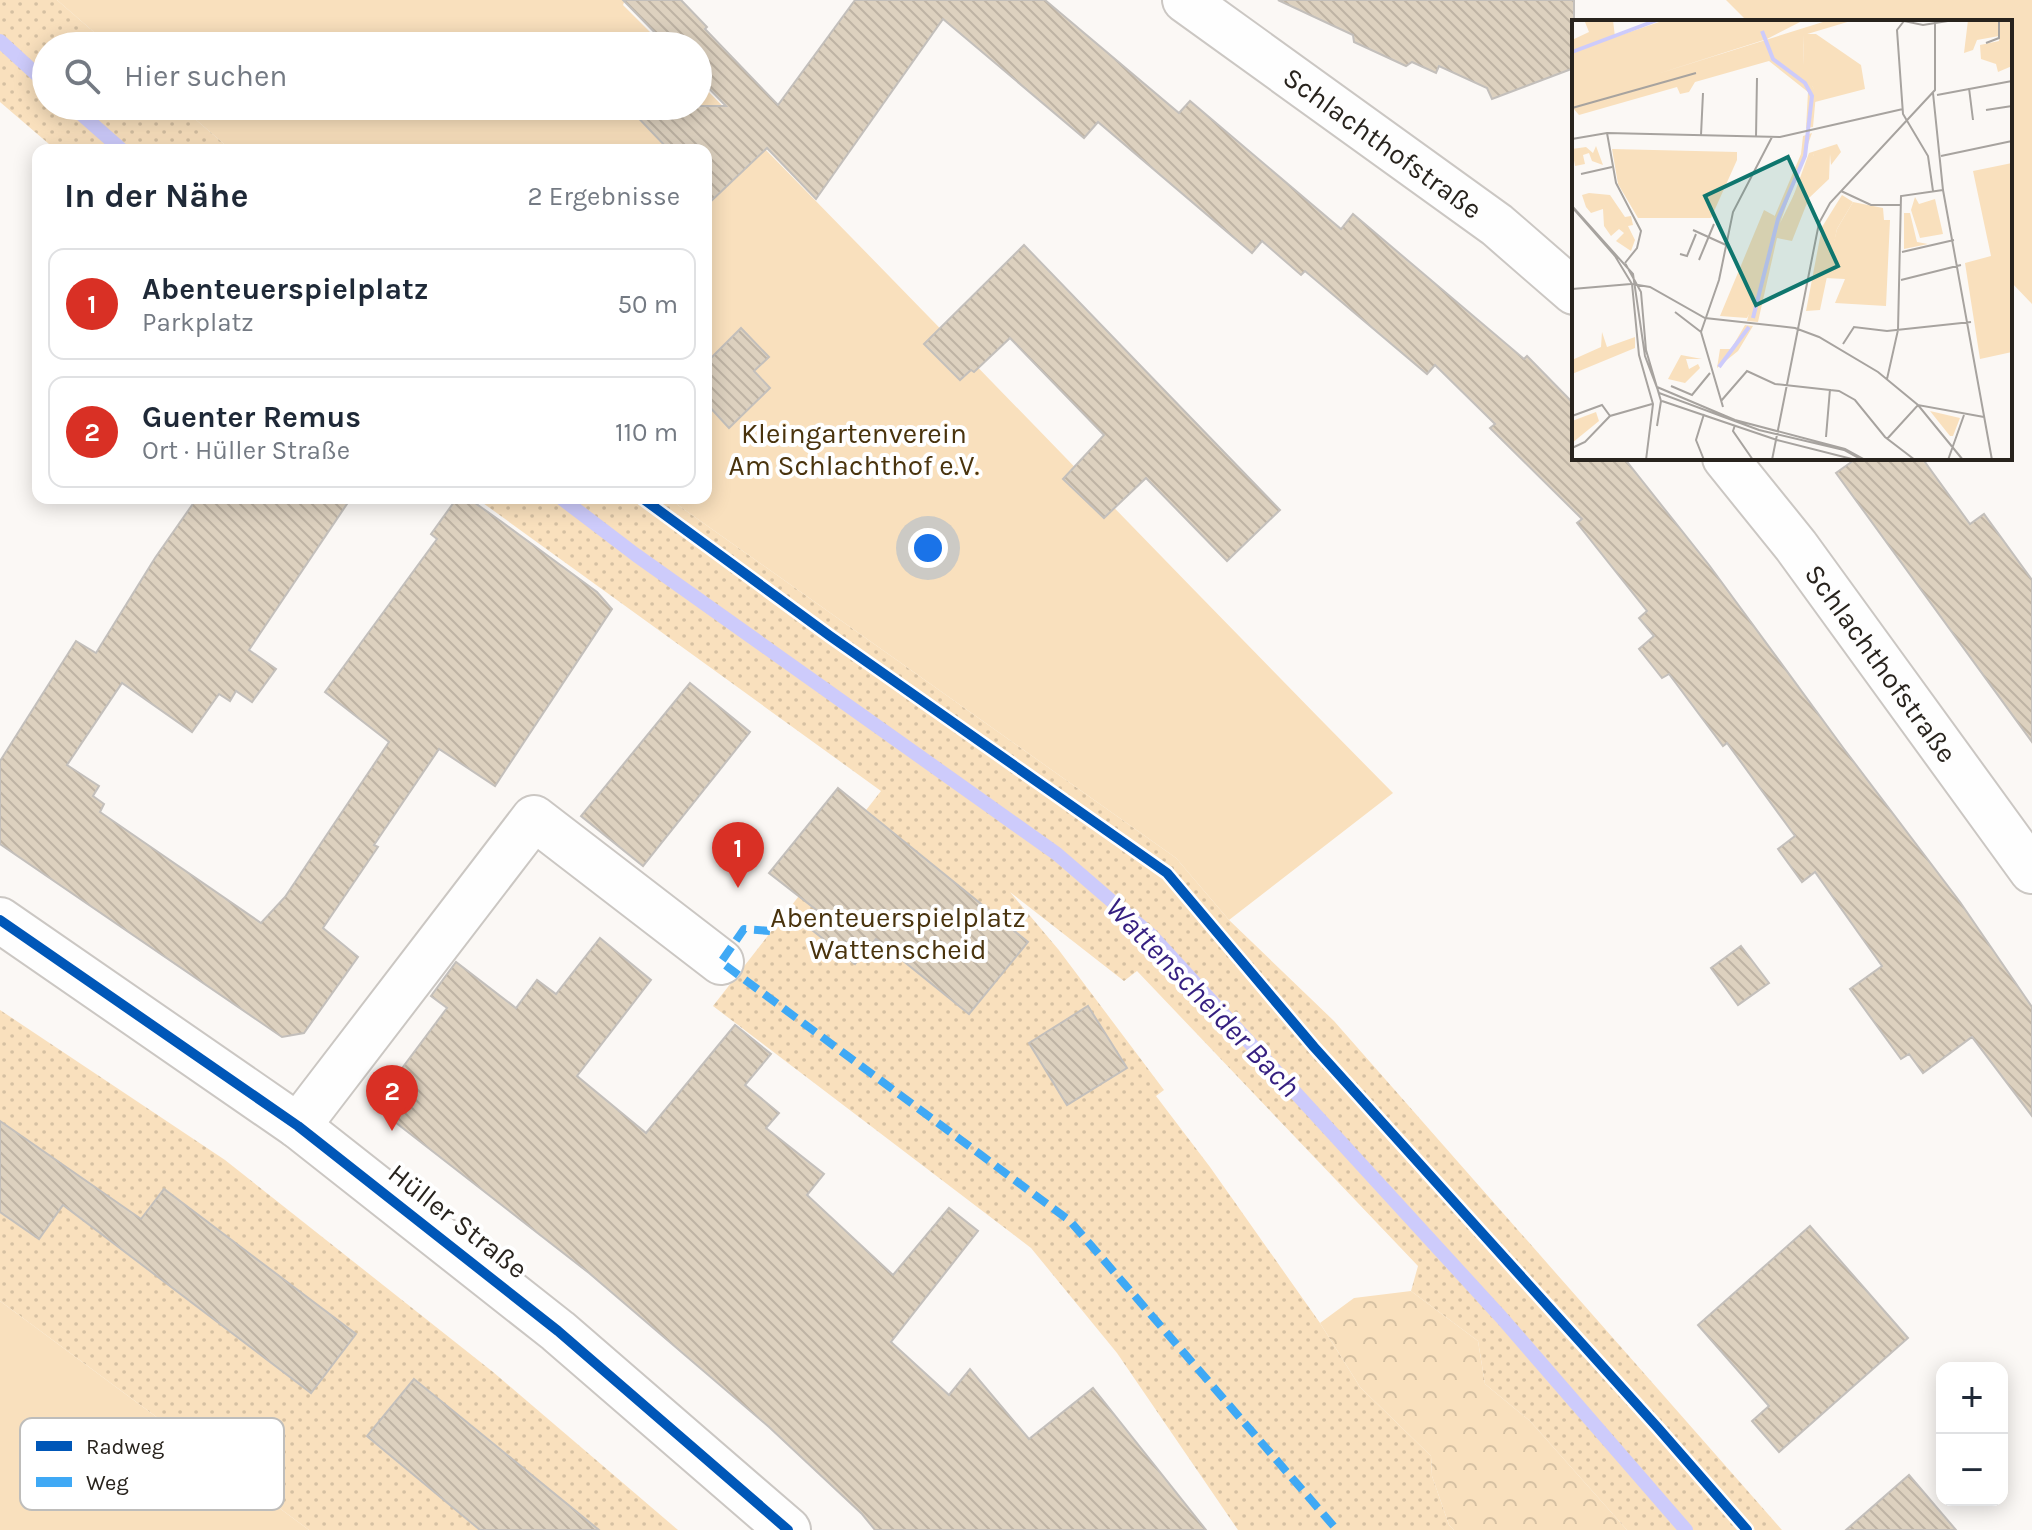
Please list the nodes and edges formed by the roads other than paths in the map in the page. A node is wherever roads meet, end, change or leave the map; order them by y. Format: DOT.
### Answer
graph roads {
  1 [pos="1185,0"];
  2 [pos="1572,290"];
  3 [pos="1727,460"];
  4 [pos="2032,871"];
  5 [pos="0,920"];
  6 [pos="721,962"];
  7 [pos="298,1126"];
  8 [pos="788,1530"];
  1 -- 2 [label="street, Schlachthofstraße"];
  3 -- 4 [label="street, Schlachthofstraße"];
  5 -- 7 [label="street, Hüller Straße"];
  6 -- 7 [label="street"];
  7 -- 8 [label="street, Hüller Straße"];
}
